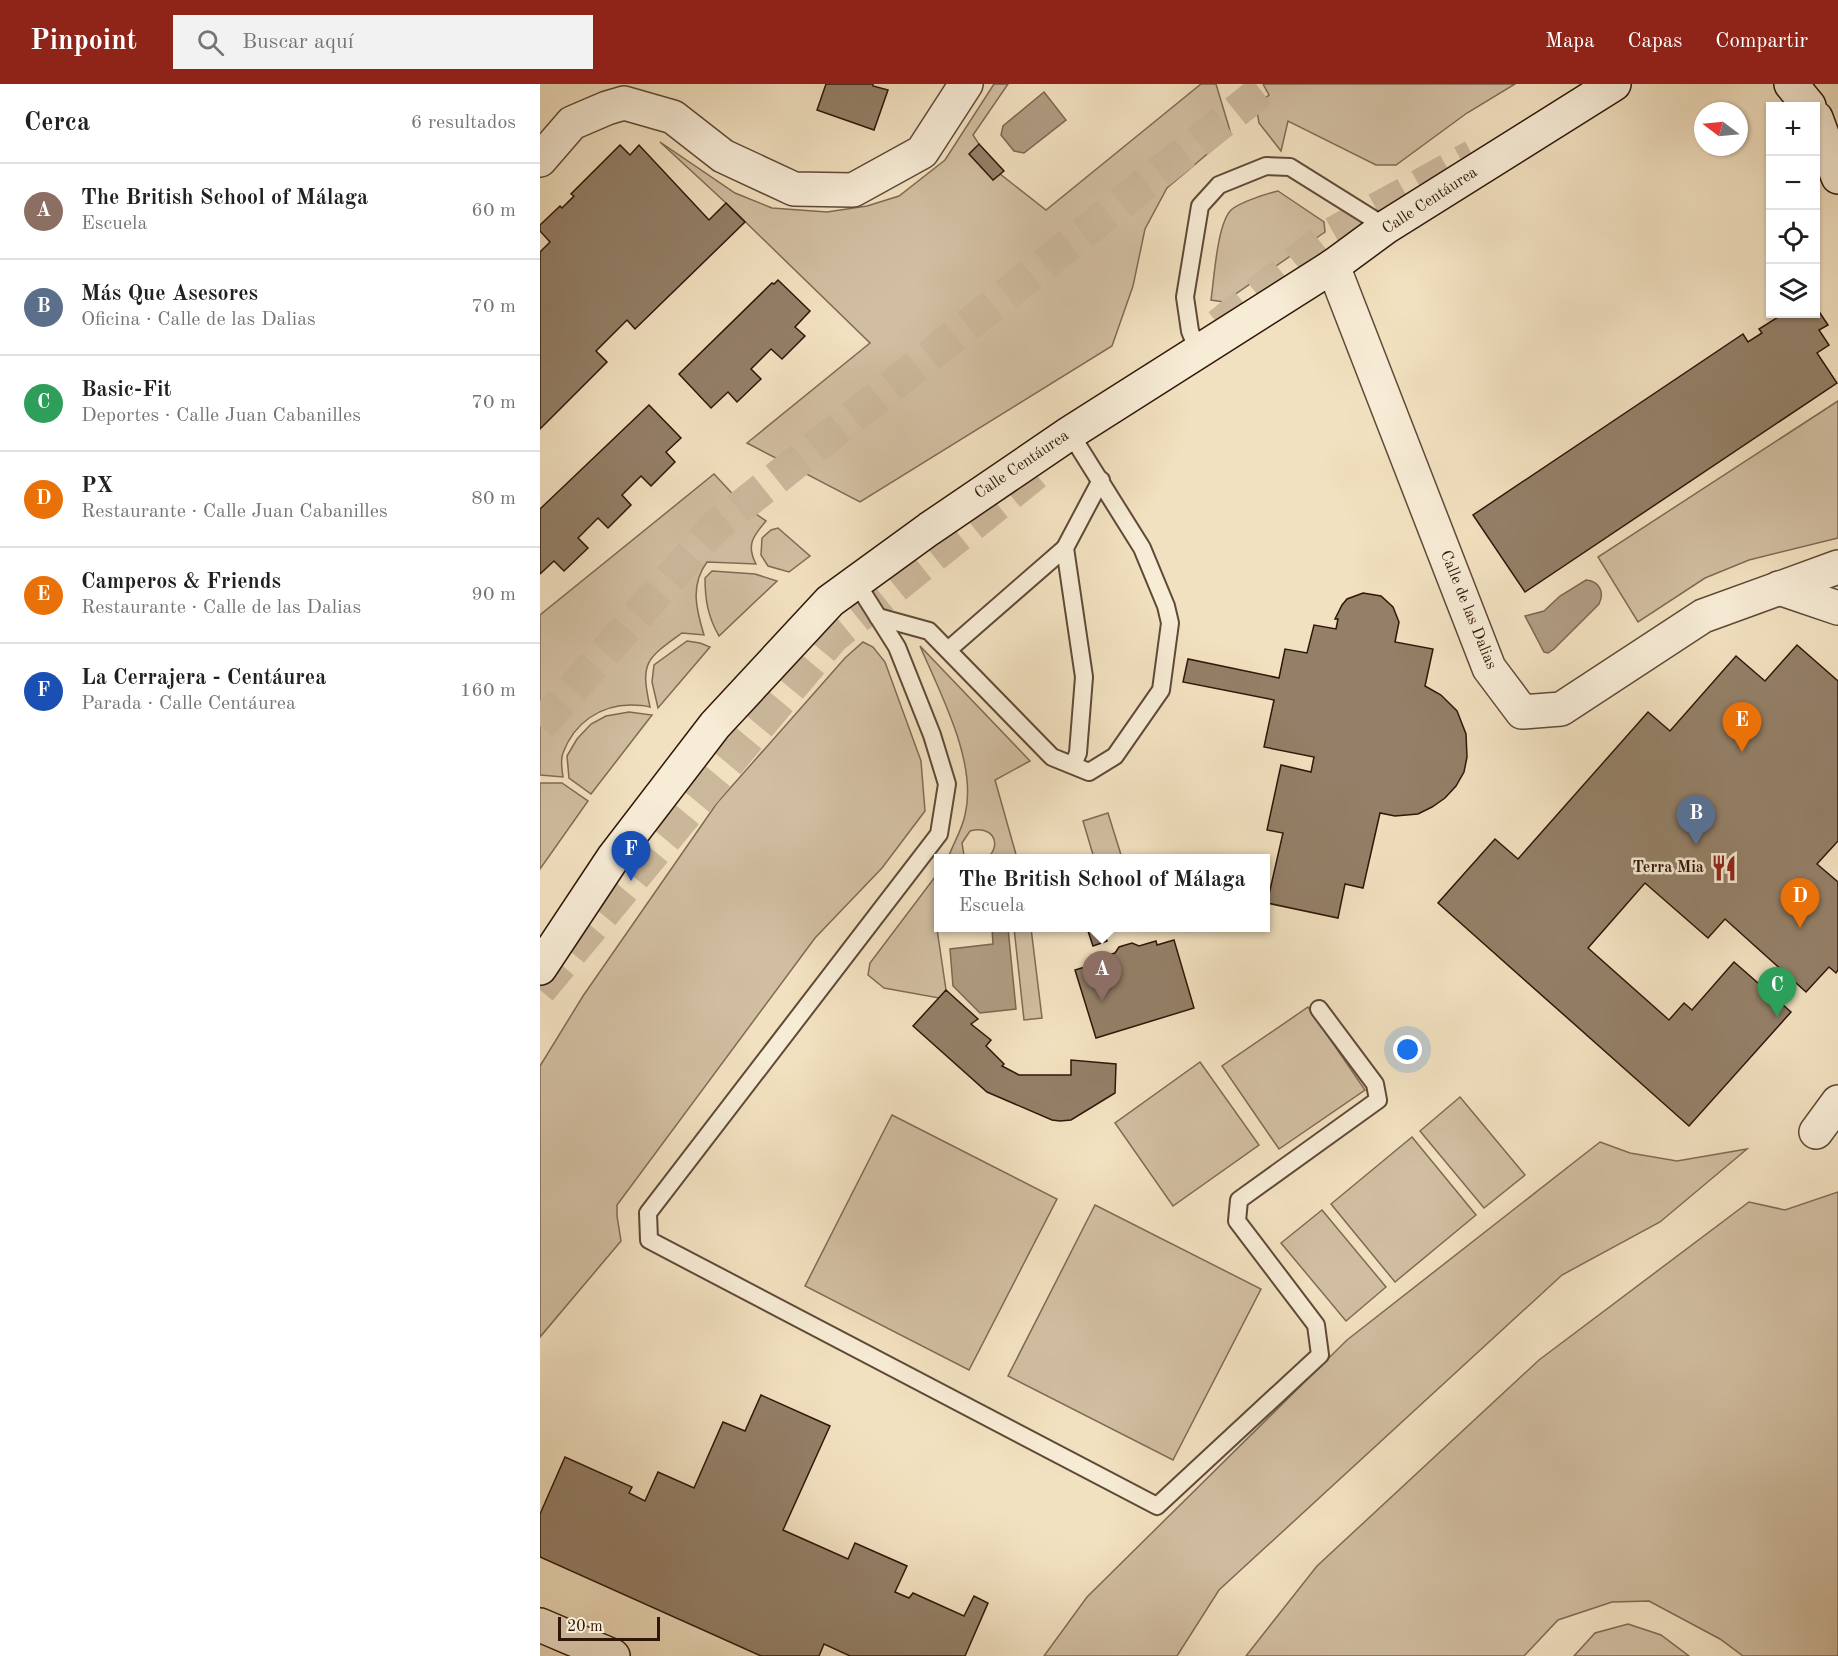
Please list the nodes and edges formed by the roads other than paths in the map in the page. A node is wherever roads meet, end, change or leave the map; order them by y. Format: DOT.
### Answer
graph roads {
  1 [pos="966,84"];
  2 [pos="1614,84"];
  3 [pos="1791,84"];
  4 [pos="1806,102"];
  5 [pos="1820,131"];
  6 [pos="540,160"];
  7 [pos="1838,177"];
  8 [pos="1386,227"];
  9 [pos="1333,266"];
  10 [pos="1198,351"];
  11 [pos="1070,433"];
  12 [pos="1101,480"];
  13 [pos="1065,548"];
  14 [pos="1838,567"];
  15 [pos="856,582"];
  16 [pos="1779,588"];
  17 [pos="1838,608"];
  18 [pos="878,617"];
  19 [pos="948,650"];
  20 [pos="1073,765"];
  21 [pos="540,968"];
  22 [pos="1319,1009"];
  23 [pos="1838,1102"];
  24 [pos="1816,1132"];
  25 [pos="540,1625"];
  26 [pos="613,1656"];
  1 -- 6 [label="street"];
  2 -- 8 [label="street, Calle Centáurea"];
  3 -- 4 [label="street"];
  5 -- 7 [label="street"];
  8 -- 9 [label="street, Calle Centáurea"];
  8 -- 10 [label="lane"];
  9 -- 10 [label="street, Calle Centáurea"];
  9 -- 16 [label="street, Calle de las Dalias"];
  10 -- 11 [label="street, Calle Centáurea"];
  11 -- 12 [label="lane"];
  11 -- 15 [label="street, Calle Centáurea"];
  12 -- 13 [label="lane"];
  12 -- 20 [label="lane"];
  13 -- 19 [label="lane"];
  13 -- 20 [label="lane"];
  14 -- 16 [label="street, Calle de las Dalias"];
  15 -- 18 [label="lane"];
  15 -- 21 [label="street, Calle Centáurea"];
  16 -- 17 [label="street"];
  18 -- 19 [label="lane"];
  18 -- 22 [label="lane"];
  19 -- 20 [label="lane"];
  23 -- 24 [label="street"];
  25 -- 26 [label="street"];
}
